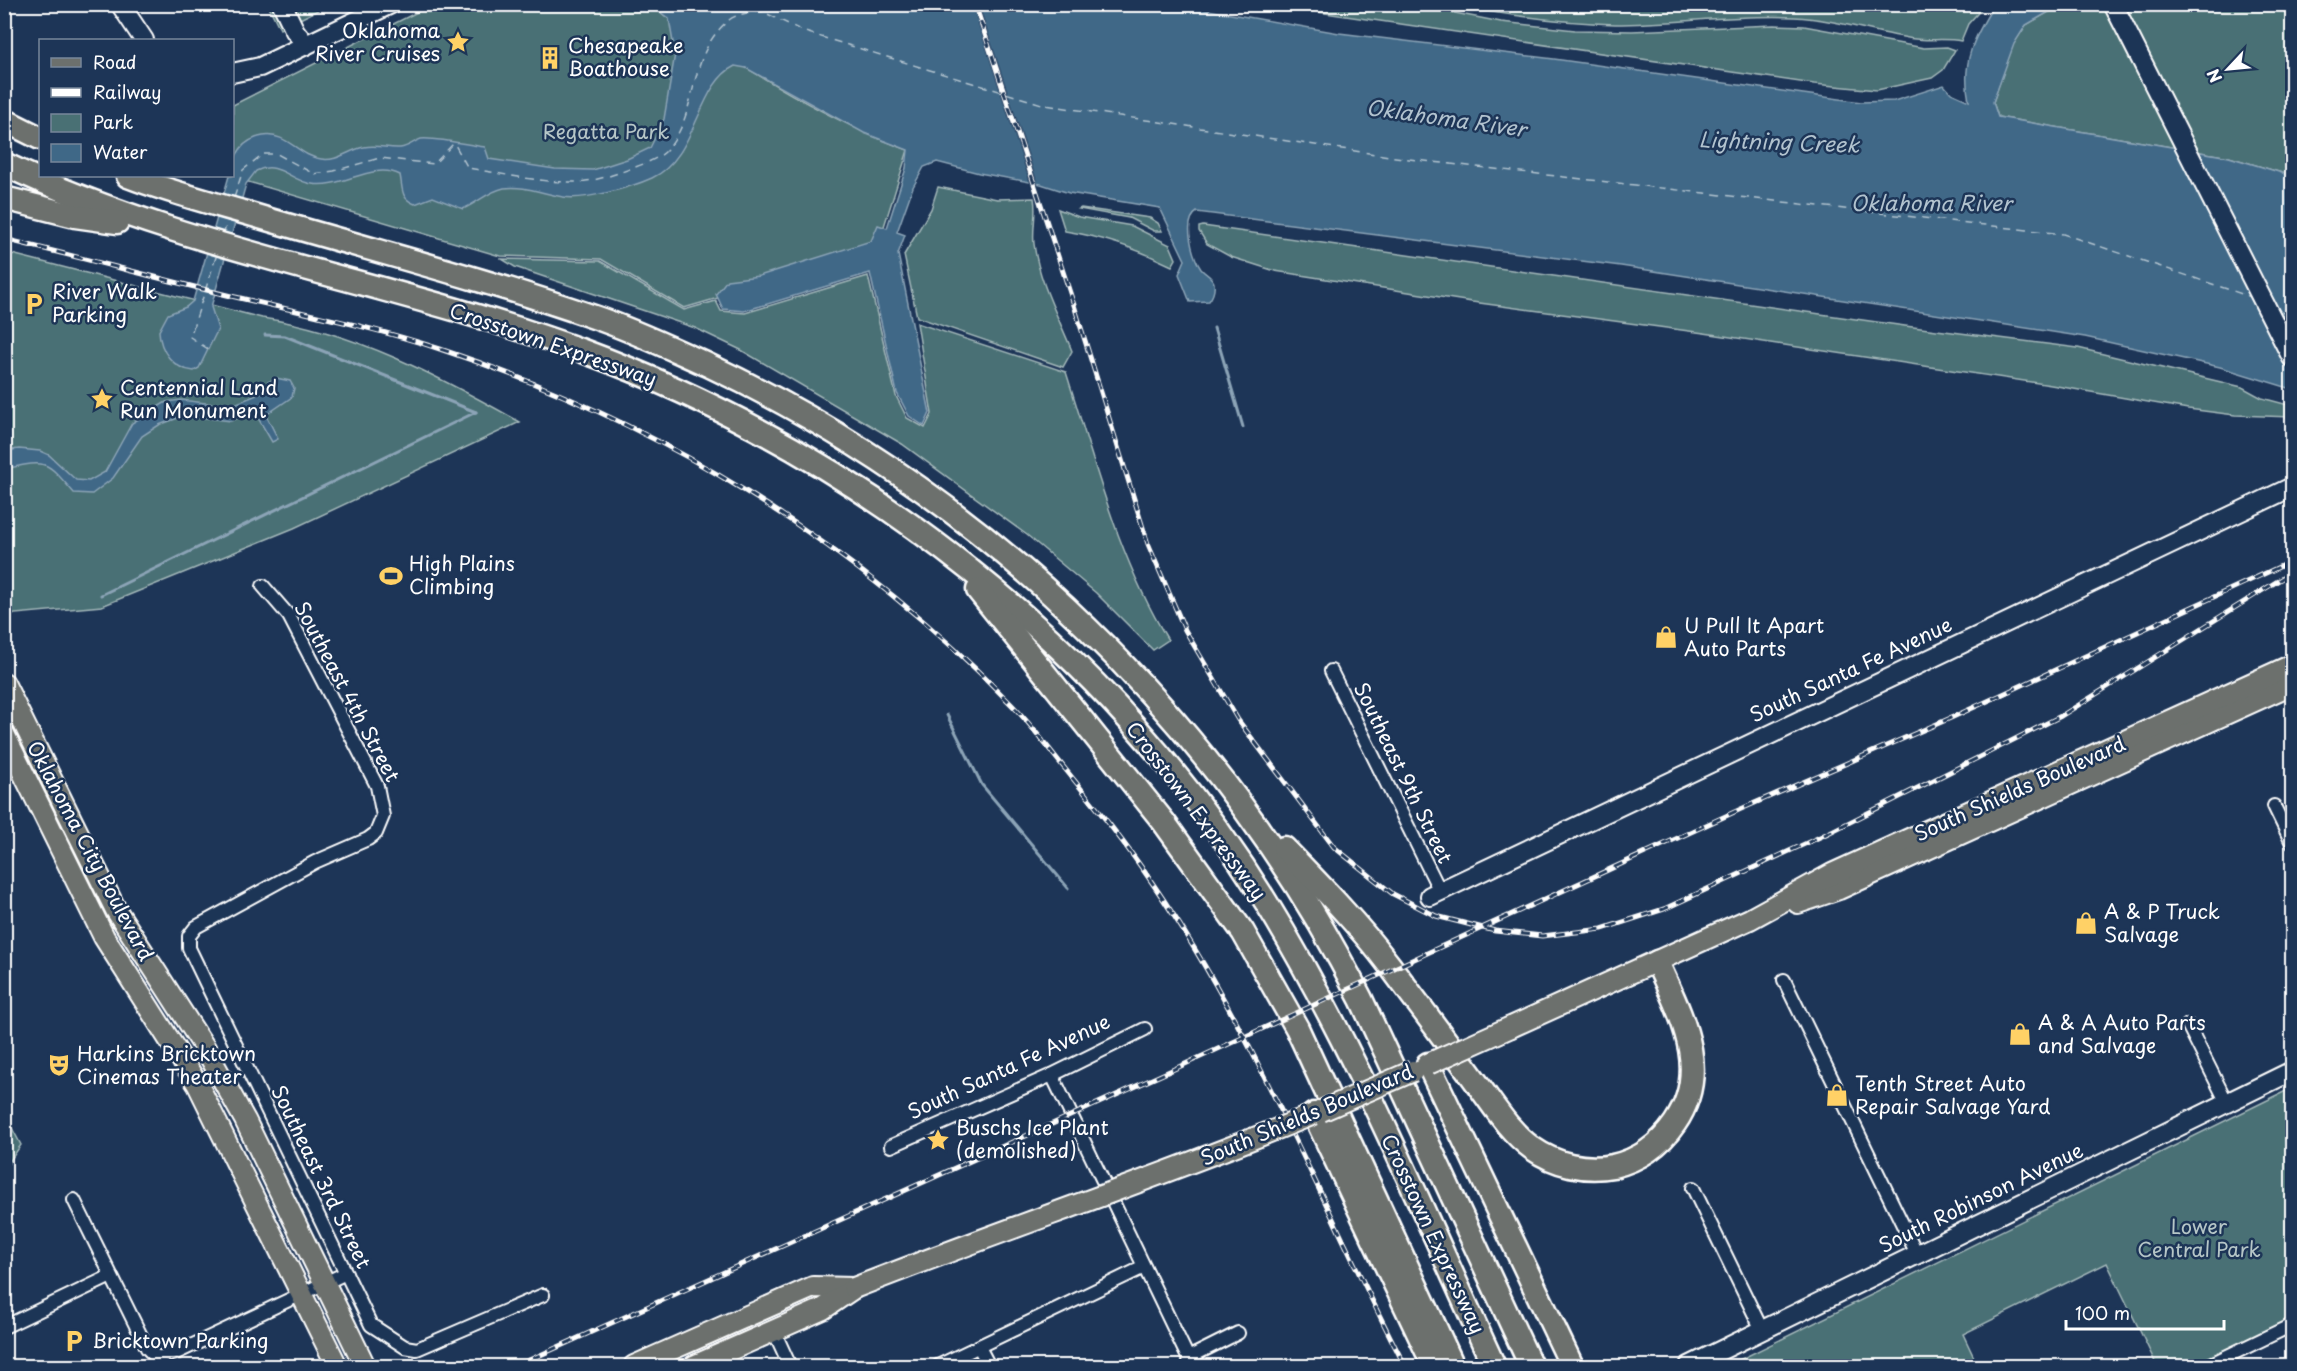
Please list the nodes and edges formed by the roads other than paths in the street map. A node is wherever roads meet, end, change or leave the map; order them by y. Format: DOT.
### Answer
graph roads {
  1 [pos="120,4"];
  2 [pos="282,4"];
  3 [pos="391,4"];
  4 [pos="2113,4"];
  5 [pos="143,39"];
  6 [pos="306,45"];
  7 [pos="234,73"];
  8 [pos="4,120"];
  9 [pos="39,138"];
  10 [pos="4,164"];
  11 [pos="131,177"];
  12 [pos="4,190"];
  13 [pos="4,198"];
  14 [pos="75,216"];
  15 [pos="178,230"];
  16 [pos="2292,358"];
  17 [pos="2292,487"];
  18 [pos="949,554"];
  19 [pos="263,586"];
  20 [pos="2292,665"];
  21 [pos="1331,671"];
  22 [pos="4,683"];
  23 [pos="2292,684"];
  24 [pos="4,734"];
  25 [pos="1233,794"];
  26 [pos="2274,806"];
  27 [pos="2292,843"];
  28 [pos="1435,893"];
  29 [pos="1750,920"];
  30 [pos="189,948"];
  31 [pos="1657,962"];
  32 [pos="1784,980"];
  33 [pos="2188,1025"];
  34 [pos="1145,1029"];
  35 [pos="1428,1064"];
  36 [pos="2292,1071"];
  37 [pos="1052,1075"];
  38 [pos="2227,1103"];
  39 [pos="1317,1113"];
  40 [pos="891,1146"];
  41 [pos="1693,1188"];
  42 [pos="74,1200"];
  43 [pos="1917,1254"];
  44 [pos="1144,1267"];
  45 [pos="346,1273"];
  46 [pos="111,1276"];
  47 [pos="324,1283"];
  48 [pos="854,1288"];
  49 [pos="301,1294"];
  50 [pos="543,1295"];
  51 [pos="741,1318"];
  52 [pos="2292,1325"];
  53 [pos="4,1327"];
  54 [pos="1762,1330"];
  55 [pos="774,1331"];
  56 [pos="1238,1333"];
  57 [pos="979,1347"];
  58 [pos="1190,1362"];
  59 [pos="336,1366"];
  60 [pos="365,1366"];
  61 [pos="634,1366"];
  62 [pos="694,1366"];
  63 [pos="790,1366"];
  64 [pos="938,1366"];
  65 [pos="989,1366"];
  66 [pos="1434,1366"];
  67 [pos="1453,1366"];
  68 [pos="1494,1366"];
  69 [pos="1532,1366"];
  70 [pos="1572,1366"];
  71 [pos="1689,1366"];
  72 [pos="2207,1366"];
  1 -- 5 [label="main road"];
  2 -- 6 [label="main road"];
  3 -- 6 [label="main road"];
  4 -- 16 [label="main road"];
  6 -- 7 [label="main road"];
  8 -- 9 [label="highway"];
  10 -- 15 [label="highway, Crosstown Expressway"];
  11 -- 25 [label="highway, Crosstown Expressway"];
  12 -- 14 [label="highway"];
  13 -- 14 [label="highway"];
  14 -- 15 [label="highway"];
  15 -- 18 [label="highway, Crosstown Expressway"];
  17 -- 28 [label="main road, South Santa Fe Avenue"];
  18 -- 67 [label="highway"];
  18 -- 68 [label="highway, Crosstown Expressway"];
  19 -- 30 [label="street, Southeast 4th Street"];
  20 -- 29 [label="main road, South Shields Boulevard"];
  21 -- 28 [label="street, Southeast 9th Street"];
  22 -- 47 [label="main road, Oklahoma City Boulevard"];
  23 -- 29 [label="main road, South Shields Boulevard"];
  24 -- 49 [label="main road, Oklahoma City Boulevard"];
  25 -- 31 [label="highway"];
  25 -- 69 [label="highway, Crosstown Expressway"];
  26 -- 27 [label="street"];
  29 -- 31 [label="main road, South Shields Boulevard"];
  30 -- 45 [label="street, Southeast 3rd Street"];
  31 -- 35 [label="main road, South Shields Boulevard, bridge"];
  32 -- 43 [label="street"];
  33 -- 38 [label="street"];
  34 -- 37 [label="street, South Santa Fe Avenue"];
  35 -- 39 [label="main road, South Shields Boulevard, bridge"];
  35 -- 70 [label="highway"];
  36 -- 38 [label="main road, South Robinson Avenue"];
  37 -- 40 [label="street, South Santa Fe Avenue"];
  37 -- 44 [label="street"];
  38 -- 43 [label="main road, South Robinson Avenue"];
  39 -- 48 [label="main road, South Shields Boulevard, bridge"];
  39 -- 66 [label="highway"];
  41 -- 54 [label="street"];
  42 -- 46 [label="street"];
  43 -- 54 [label="main road, South Robinson Avenue"];
  44 -- 57 [label="street"];
  44 -- 58 [label="street"];
  45 -- 47 [label="street"];
  45 -- 50 [label="street, Southeast 3rd Street"];
  46 -- 49 [label="street"];
  46 -- 53 [label="street"];
  47 -- 49 [label="street"];
  47 -- 60 [label="main road, Oklahoma City Boulevard"];
  48 -- 51 [label="main road, South Shields Boulevard"];
  48 -- 55 [label="main road, South Shields Boulevard"];
  49 -- 59 [label="main road, Oklahoma City Boulevard"];
  51 -- 55 [label="main road"];
  51 -- 61 [label="main road, South Shields Boulevard"];
  52 -- 72 [label="street"];
  54 -- 71 [label="main road, South Robinson Avenue"];
  55 -- 62 [label="main road, South Shields Boulevard"];
  55 -- 63 [label="street"];
  56 -- 58 [label="street"];
  57 -- 64 [label="street"];
  57 -- 65 [label="street"];
}
